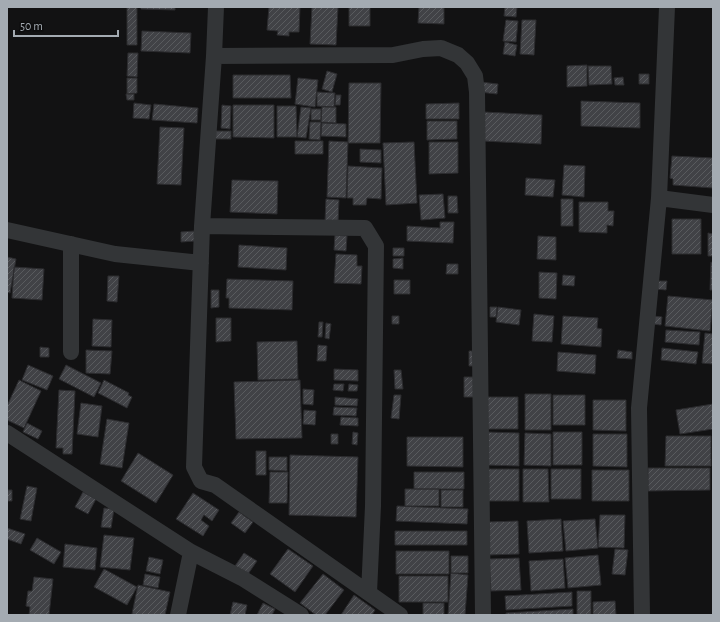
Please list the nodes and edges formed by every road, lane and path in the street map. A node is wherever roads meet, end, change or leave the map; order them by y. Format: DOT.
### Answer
graph roads {
  1 [pos="216,7"];
  2 [pos="667,7"];
  3 [pos="214,56"];
  4 [pos="659,198"];
  5 [pos="713,205"];
  6 [pos="202,226"];
  7 [pos="7,230"];
  8 [pos="71,244"];
  9 [pos="201,263"];
  10 [pos="71,352"];
  11 [pos="7,433"];
  12 [pos="191,552"];
  13 [pos="369,593"];
  14 [pos="178,615"];
  15 [pos="301,615"];
  16 [pos="400,615"];
  17 [pos="483,615"];
  18 [pos="642,615"];
  1 -- 3 [label="street"];
  2 -- 4 [label="street"];
  3 -- 6 [label="street"];
  3 -- 17 [label="street"];
  4 -- 5 [label="street"];
  4 -- 18 [label="street"];
  6 -- 9 [label="street"];
  6 -- 13 [label="street"];
  7 -- 8 [label="street"];
  8 -- 9 [label="street"];
  8 -- 10 [label="street"];
  9 -- 13 [label="street"];
  11 -- 12 [label="street"];
  12 -- 14 [label="street"];
  12 -- 15 [label="street"];
  13 -- 16 [label="street"];
}
